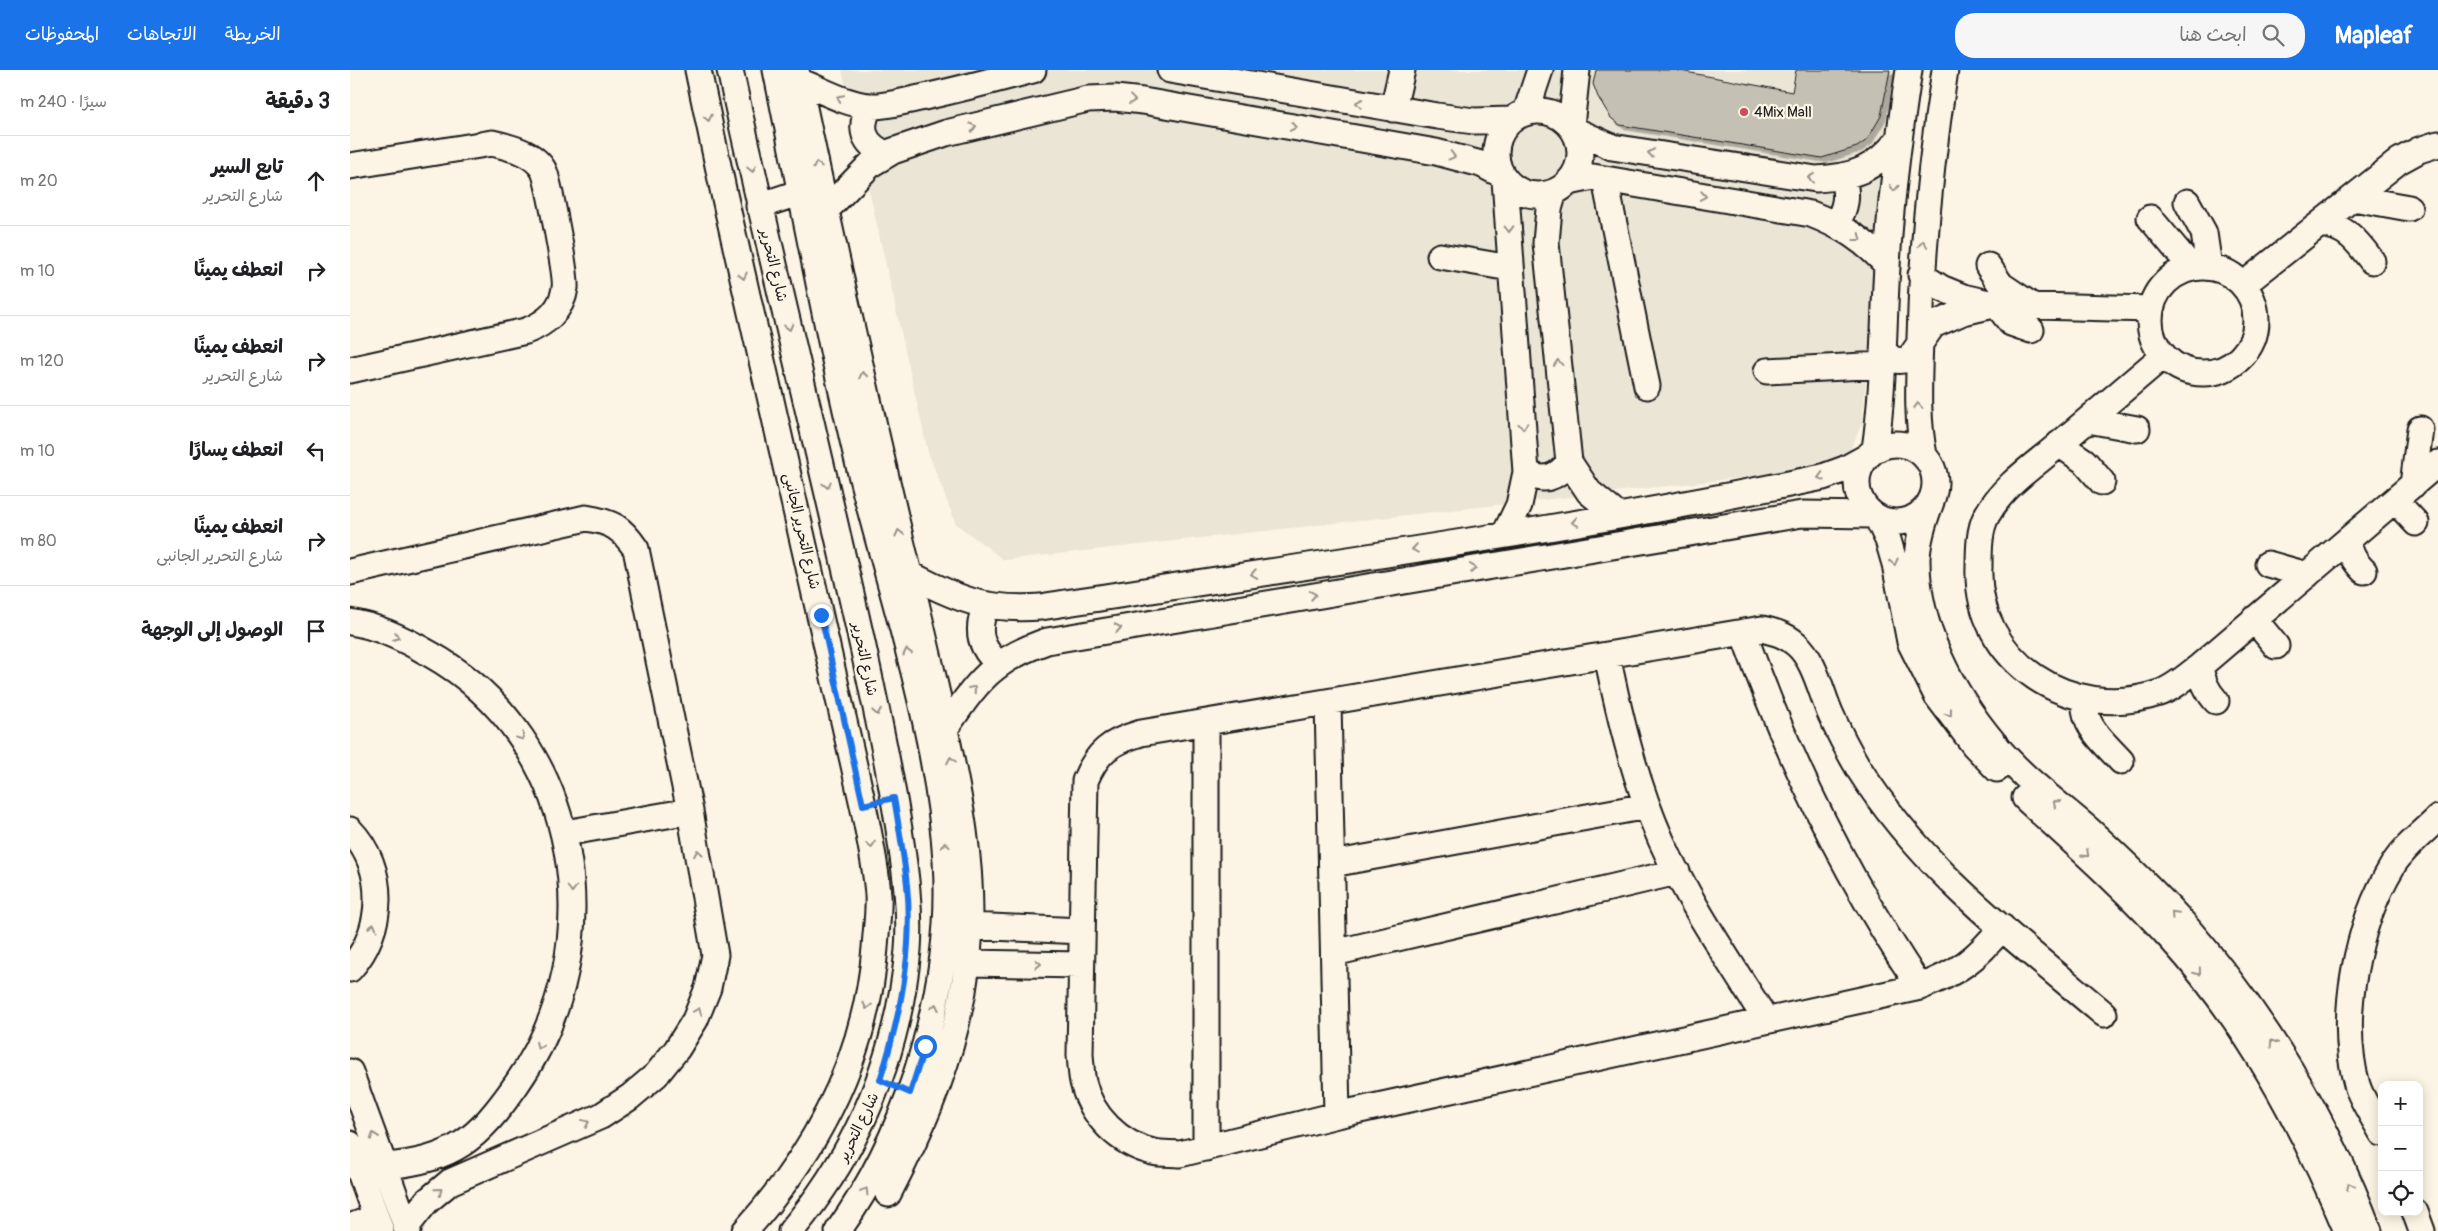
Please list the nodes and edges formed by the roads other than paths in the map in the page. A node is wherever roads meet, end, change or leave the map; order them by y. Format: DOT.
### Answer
graph roads {
  1 [pos="698,70"];
  2 [pos="730,70"];
  3 [pos="776,70"];
  4 [pos="1033,70"];
  5 [pos="1170,70"];
  6 [pos="1402,70"];
  7 [pos="1540,70"];
  8 [pos="1577,70"];
  9 [pos="1909,70"];
  10 [pos="1945,70"];
  11 [pos="797,75"];
  12 [pos="950,85"];
  13 [pos="870,106"];
  14 [pos="1393,109"];
  15 [pos="1519,116"];
  16 [pos="1572,128"];
  17 [pos="946,133"];
  18 [pos="1899,139"];
  19 [pos="2438,144"];
  20 [pos="886,154"];
  21 [pos="350,166"];
  22 [pos="1504,178"];
  23 [pos="1843,178"];
  24 [pos="1605,180"];
  25 [pos="1561,187"];
  26 [pos="801,192"];
  27 [pos="2354,198"];
  28 [pos="2187,202"];
  29 [pos="760,206"];
  30 [pos="2409,208"];
  31 [pos="827,209"];
  32 [pos="2147,223"];
  33 [pos="1836,224"];
  34 [pos="2320,224"];
  35 [pos="1440,256"];
  36 [pos="2372,261"];
  37 [pos="1887,265"];
  38 [pos="1988,266"];
  39 [pos="1510,268"];
  40 [pos="2192,270"];
  41 [pos="1921,275"];
  42 [pos="2243,284"];
  43 [pos="1997,305"];
  44 [pos="2151,310"];
  45 [pos="2032,319"];
  46 [pos="1920,341"];
  47 [pos="2163,356"];
  48 [pos="1883,357"];
  49 [pos="350,370"];
  50 [pos="1767,371"];
  51 [pos="1647,386"];
  52 [pos="1561,396"];
  53 [pos="1521,399"];
  54 [pos="2088,420"];
  55 [pos="2137,428"];
  56 [pos="2420,429"];
  57 [pos="817,443"];
  58 [pos="2059,444"];
  59 [pos="784,451"];
  60 [pos="1870,454"];
  61 [pos="1924,455"];
  62 [pos="1569,462"];
  63 [pos="2438,464"];
  64 [pos="873,471"];
  65 [pos="1526,472"];
  66 [pos="2102,482"];
  67 [pos="2413,485"];
  68 [pos="1930,502"];
  69 [pos="2391,504"];
  70 [pos="1653,509"];
  71 [pos="1617,515"];
  72 [pos="1875,516"];
  73 [pos="2416,523"];
  74 [pos="1504,534"];
  75 [pos="1658,538"];
  76 [pos="2348,540"];
  77 [pos="2268,564"];
  78 [pos="2364,571"];
  79 [pos="350,572"];
  80 [pos="909,574"];
  81 [pos="2307,575"];
  82 [pos="1200,582"];
  83 [pos="986,606"];
  84 [pos="1206,614"];
  85 [pos="2254,619"];
  86 [pos="350,622"];
  87 [pos="1743,632"];
  88 [pos="2276,646"];
  89 [pos="1607,655"];
  90 [pos="998,663"];
  91 [pos="2200,666"];
  92 [pos="2085,699"];
  93 [pos="2216,701"];
  94 [pos="1328,702"];
  95 [pos="1206,723"];
  96 [pos="945,729"];
  97 [pos="2121,761"];
  98 [pos="894,798"];
  99 [pos="863,805"];
  100 [pos="1647,806"];
  101 [pos="951,810"];
  102 [pos="690,811"];
  103 [pos="2438,818"];
  104 [pos="350,830"];
  105 [pos="565,833"];
  106 [pos="1332,864"];
  107 [pos="1677,872"];
  108 [pos="970,926"];
  109 [pos="2002,927"];
  110 [pos="1082,931"];
  111 [pos="1334,953"];
  112 [pos="967,963"];
  113 [pos="1081,965"];
  114 [pos="350,970"];
  115 [pos="1920,987"];
  116 [pos="2104,1014"];
  117 [pos="1766,1020"];
  118 [pos="350,1072"];
  119 [pos="880,1080"];
  120 [pos="910,1093"];
  121 [pos="1337,1116"];
  122 [pos="2378,1126"];
  123 [pos="466,1143"];
  124 [pos="350,1144"];
  125 [pos="1206,1148"];
  126 [pos="385,1166"];
  127 [pos="478,1168"];
  128 [pos="354,1170"];
  129 [pos="888,1194"];
  130 [pos="2416,1216"];
  131 [pos="378,1224"];
  132 [pos="350,1227"];
  133 [pos="407,1229"];
  134 [pos="745,1231"];
  135 [pos="791,1231"];
  136 [pos="838,1231"];
  137 [pos="2347,1231"];
  138 [pos="2369,1231"];
  139 [pos="2422,1231"];
  1 -- 59 [label="street, شارع التحرير الجانبى, one-way"];
  2 -- 29 [label="street, شارع التحرير, one-way"];
  3 -- 26 [label="street"];
  4 -- 12 [label="street"];
  14 -- 5 [label="street, one-way"];
  6 -- 14 [label="street"];
  7 -- 15 [label="street"];
  8 -- 16 [label="street"];
  9 -- 18 [label="street"];
  41 -- 10 [label="street, one-way"];
  13 -- 11 [label="street, one-way"];
  31 -- 11 [label="street, one-way"];
  12 -- 13 [label="street"];
  12 -- 17 [label="street"];
  13 -- 20 [label="street"];
  14 -- 15 [label="street"];
  15 -- 16 [label="street"];
  15 -- 22 [label="street"];
  23 -- 16 [label="street, one-way"];
  16 -- 25 [label="street"];
  17 -- 20 [label="street"];
  17 -- 22 [label="street, one-way"];
  18 -- 23 [label="street"];
  18 -- 37 [label="street, one-way"];
  19 -- 27 [label="street"];
  20 -- 31 [label="street"];
  21 -- 49 [label="street"];
  22 -- 25 [label="street"];
  22 -- 39 [label="street, one-way"];
  23 -- 33 [label="street"];
  24 -- 25 [label="street"];
  24 -- 33 [label="street, one-way"];
  24 -- 51 [label="street"];
  52 -- 25 [label="street, one-way"];
  26 -- 29 [label="street"];
  26 -- 64 [label="street"];
  27 -- 30 [label="street"];
  27 -- 34 [label="street"];
  28 -- 40 [label="street"];
  29 -- 57 [label="street, شارع التحرير, one-way"];
  64 -- 31 [label="street, one-way"];
  32 -- 40 [label="street"];
  33 -- 37 [label="street, one-way"];
  34 -- 36 [label="street"];
  34 -- 42 [label="street"];
  35 -- 39 [label="street"];
  37 -- 48 [label="street"];
  38 -- 45 [label="street"];
  39 -- 53 [label="street"];
  40 -- 42 [label="street"];
  40 -- 44 [label="street"];
  41 -- 43 [label="street"];
  41 -- 46 [label="street"];
  42 -- 47 [label="street"];
  43 -- 45 [label="street"];
  43 -- 46 [label="street"];
  44 -- 45 [label="street"];
  44 -- 47 [label="street"];
  46 -- 48 [label="street"];
  61 -- 46 [label="street, one-way"];
  47 -- 54 [label="street"];
  48 -- 50 [label="street"];
  48 -- 60 [label="street"];
  52 -- 53 [label="street"];
  52 -- 62 [label="street"];
  53 -- 65 [label="street, one-way"];
  54 -- 55 [label="street"];
  54 -- 58 [label="street"];
  56 -- 67 [label="street"];
  57 -- 59 [label="street"];
  57 -- 98 [label="street, شارع التحرير, one-way"];
  58 -- 66 [label="street"];
  58 -- 92 [label="street"];
  59 -- 99 [label="street, شارع التحرير الجانبى"];
  60 -- 61 [label="street"];
  60 -- 70 [label="street, one-way"];
  60 -- 72 [label="street"];
  61 -- 68 [label="street"];
  62 -- 65 [label="street"];
  62 -- 71 [label="street"];
  63 -- 67 [label="street"];
  80 -- 64 [label="street, one-way"];
  101 -- 64 [label="street, one-way"];
  65 -- 74 [label="street"];
  67 -- 69 [label="street"];
  68 -- 72 [label="street"];
  138 -- 68 [label="street, one-way"];
  69 -- 73 [label="street"];
  69 -- 76 [label="street"];
  70 -- 71 [label="street"];
  70 -- 75 [label="street"];
  71 -- 74 [label="street, one-way"];
  72 -- 75 [label="street"];
  72 -- 137 [label="street, one-way"];
  74 -- 82 [label="street, one-way"];
  84 -- 75 [label="street, one-way"];
  76 -- 78 [label="street"];
  76 -- 81 [label="street"];
  77 -- 81 [label="street"];
  79 -- 102 [label="street"];
  80 -- 83 [label="street"];
  80 -- 96 [label="street"];
  81 -- 85 [label="street"];
  82 -- 83 [label="street"];
  82 -- 84 [label="street"];
  83 -- 90 [label="street"];
  90 -- 84 [label="street, one-way"];
  85 -- 88 [label="street"];
  85 -- 91 [label="street"];
  86 -- 105 [label="street, one-way"];
  87 -- 89 [label="street"];
  87 -- 109 [label="street"];
  87 -- 115 [label="street"];
  89 -- 94 [label="street"];
  89 -- 100 [label="street"];
  96 -- 90 [label="street, one-way"];
  91 -- 92 [label="street"];
  91 -- 93 [label="street"];
  92 -- 97 [label="street"];
  94 -- 95 [label="street"];
  94 -- 106 [label="street"];
  95 -- 110 [label="street"];
  95 -- 125 [label="street"];
  101 -- 96 [label="street, one-way"];
  98 -- 99 [label="street"];
  98 -- 119 [label="street, شارع التحرير"];
  99 -- 134 [label="street, شارع التحرير الجانبى, one-way"];
  100 -- 106 [label="street"];
  100 -- 107 [label="street"];
  101 -- 108 [label="street"];
  120 -- 101 [label="street, one-way"];
  102 -- 105 [label="street"];
  127 -- 102 [label="street, one-way"];
  103 -- 122 [label="street"];
  114 -- 104 [label="street, one-way"];
  105 -- 123 [label="street, one-way"];
  106 -- 111 [label="street"];
  107 -- 111 [label="street"];
  107 -- 117 [label="street"];
  108 -- 110 [label="street"];
  108 -- 112 [label="street"];
  109 -- 115 [label="street"];
  109 -- 116 [label="street"];
  110 -- 113 [label="street"];
  111 -- 121 [label="street"];
  112 -- 113 [label="street, one-way"];
  112 -- 129 [label="street"];
  113 -- 125 [label="street"];
  115 -- 117 [label="street"];
  117 -- 121 [label="street"];
  126 -- 118 [label="street, one-way"];
  119 -- 120 [label="street"];
  119 -- 135 [label="street, شارع التحرير"];
  136 -- 120 [label="street, one-way"];
  121 -- 125 [label="street"];
  123 -- 126 [label="street"];
  123 -- 127 [label="street"];
  124 -- 128 [label="street"];
  126 -- 133 [label="street"];
  133 -- 127 [label="street, one-way"];
  128 -- 131 [label="street"];
  130 -- 139 [label="street"];
  131 -- 132 [label="street"];
}
